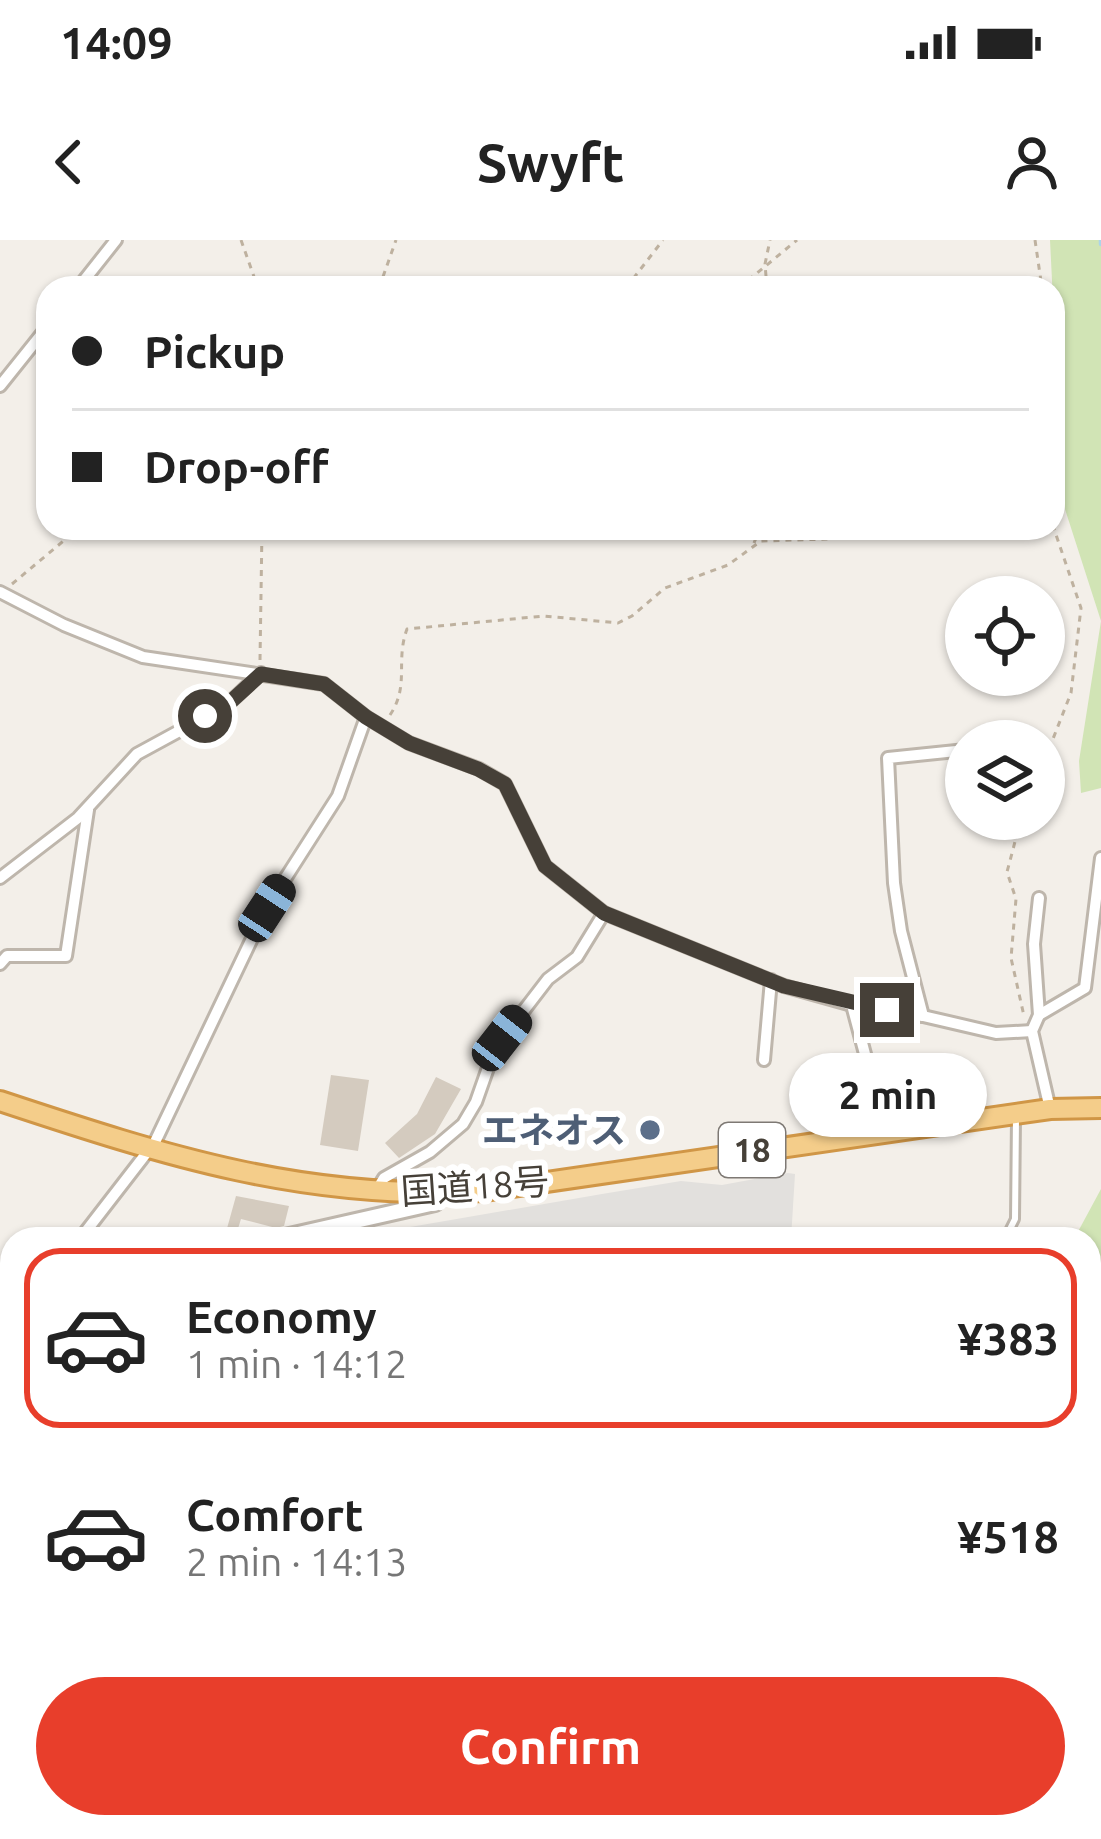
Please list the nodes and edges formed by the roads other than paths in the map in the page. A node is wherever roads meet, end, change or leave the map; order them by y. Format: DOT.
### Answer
graph roads {
  1 [pos="116,240"];
  2 [pos="88,276"];
  3 [pos="36,341"];
  4 [pos="0,386"];
  5 [pos="1,593"];
  6 [pos="261,674"];
  7 [pos="366,717"];
  8 [pos="945,752"];
  9 [pos="88,806"];
  10 [pos="1101,857"];
  11 [pos="0,878"];
  12 [pos="1039,898"];
  13 [pos="604,913"];
  14 [pos="0,964"];
  15 [pos="771,980"];
  16 [pos="852,1005"];
  17 [pos="1039,1015"];
  18 [pos="923,1016"];
  19 [pos="1032,1031"];
  20 [pos="764,1060"];
  21 [pos="0,1101"];
  22 [pos="878,1103"];
  23 [pos="1054,1108"];
  24 [pos="1101,1108"];
  25 [pos="1016,1113"];
  26 [pos="150,1150"];
  27 [pos="375,1192"];
  28 [pos="447,1193"];
  29 [pos="360,1220"];
  30 [pos="89,1227"];
  31 [pos="329,1227"];
  32 [pos="1011,1227"];
  1 -- 2 [label="street"];
  3 -- 4 [label="street"];
  5 -- 6 [label="street"];
  6 -- 7 [label="street"];
  6 -- 9 [label="street"];
  7 -- 13 [label="street"];
  7 -- 26 [label="street"];
  8 -- 18 [label="street"];
  9 -- 11 [label="street"];
  9 -- 14 [label="street"];
  10 -- 17 [label="street"];
  12 -- 17 [label="street"];
  13 -- 15 [label="street"];
  13 -- 27 [label="street"];
  15 -- 16 [label="street"];
  15 -- 20 [label="street"];
  16 -- 18 [label="street"];
  16 -- 22 [label="street"];
  17 -- 19 [label="street"];
  18 -- 19 [label="street"];
  19 -- 23 [label="street"];
  21 -- 26 [label="highway, 国道18号 / 18"];
  23 -- 24 [label="highway, 国道18号 / 18"];
  23 -- 25 [label="highway, 国道18号 / 18"];
  25 -- 28 [label="highway, 国道18号 / 18"];
  25 -- 32 [label="lane"];
  26 -- 27 [label="highway, 国道18号 / 18"];
  26 -- 30 [label="street"];
  27 -- 28 [label="highway, 国道18号 / 18"];
  27 -- 29 [label="street"];
  28 -- 29 [label="street"];
  29 -- 31 [label="street"];
}
